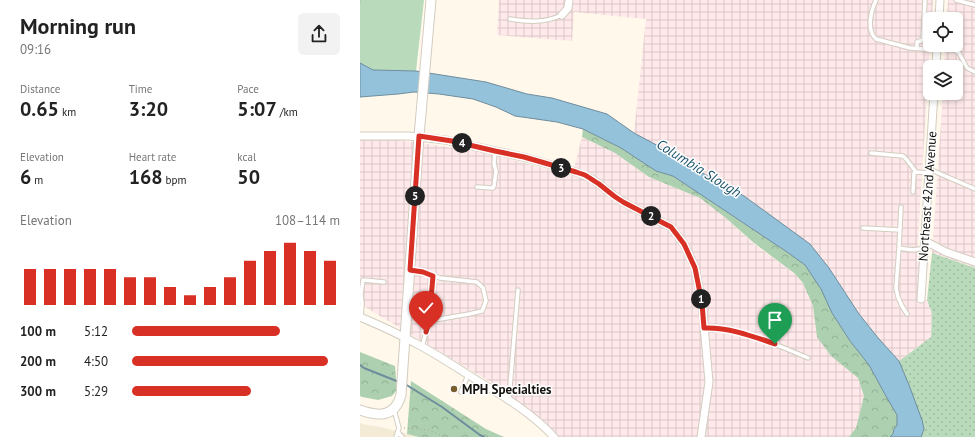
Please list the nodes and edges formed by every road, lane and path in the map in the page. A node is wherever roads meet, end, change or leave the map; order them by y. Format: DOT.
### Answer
graph roads {
  1 [pos="431,0"];
  2 [pos="569,0"];
  3 [pos="876,0"];
  4 [pos="925,0"];
  5 [pos="940,0"];
  6 [pos="956,0"];
  7 [pos="975,5"];
  8 [pos="939,12"];
  9 [pos="562,15"];
  10 [pos="510,19"];
  11 [pos="917,48"];
  12 [pos="923,48"];
  13 [pos="958,52"];
  14 [pos="975,72"];
  15 [pos="934,100"];
  16 [pos="360,136"];
  17 [pos="419,136"];
  18 [pos="495,151"];
  19 [pos="871,153"];
  20 [pos="929,171"];
  21 [pos="916,172"];
  22 [pos="477,187"];
  23 [pos="975,189"];
  24 [pos="913,192"];
  25 [pos="901,207"];
  26 [pos="863,228"];
  27 [pos="900,230"];
  28 [pos="924,244"];
  29 [pos="899,248"];
  30 [pos="975,262"];
  31 [pos="410,270"];
  32 [pos="433,276"];
  33 [pos="384,282"];
  34 [pos="518,290"];
  35 [pos="920,299"];
  36 [pos="907,314"];
  37 [pos="360,317"];
  38 [pos="429,321"];
  39 [pos="704,328"];
  40 [pos="405,338"];
  41 [pos="422,346"];
  42 [pos="808,358"];
  43 [pos="468,375"];
  44 [pos="461,392"];
  45 [pos="509,400"];
  46 [pos="394,409"];
  47 [pos="360,410"];
  48 [pos="398,430"];
  49 [pos="396,437"];
  50 [pos="402,437"];
  51 [pos="444,437"];
  52 [pos="554,437"];
  53 [pos="701,437"];
  1 -- 17 [label="street"];
  2 -- 9 [label="street"];
  3 -- 11 [label="lane"];
  4 -- 11 [label="lane"];
  5 -- 8 [label="street"];
  6 -- 7 [label="lane"];
  9 -- 10 [label="lane"];
  11 -- 12 [label="lane"];
  13 -- 14 [label="lane"];
  15 -- 20 [label="street, Northeast 42nd Avenue"];
  16 -- 17 [label="street"];
  17 -- 18 [label="street"];
  17 -- 31 [label="street"];
  18 -- 22 [label="lane"];
  18 -- 39 [label="street"];
  19 -- 21 [label="lane"];
  20 -- 21 [label="lane"];
  20 -- 23 [label="lane"];
  20 -- 28 [label="street, Northeast 42nd Avenue"];
  21 -- 24 [label="lane"];
  25 -- 27 [label="lane"];
  26 -- 27 [label="lane"];
  27 -- 29 [label="lane"];
  28 -- 29 [label="lane"];
  28 -- 30 [label="street"];
  28 -- 35 [label="street, Northeast 42nd Avenue"];
  29 -- 36 [label="lane"];
  31 -- 32 [label="lane"];
  31 -- 40 [label="street"];
  32 -- 38 [label="lane"];
  32 -- 38 [label="lane"];
  33 -- 37 [label="lane"];
  34 -- 45 [label="lane"];
  37 -- 40 [label="street"];
  38 -- 41 [label="lane"];
  39 -- 42 [label="lane"];
  39 -- 53 [label="street"];
  40 -- 41 [label="street"];
  40 -- 46 [label="street"];
  41 -- 43 [label="street"];
  43 -- 44 [label="lane"];
  43 -- 45 [label="street"];
  45 -- 52 [label="street"];
  46 -- 47 [label="street"];
  46 -- 48 [label="lane"];
  48 -- 49 [label="lane"];
  48 -- 50 [label="lane"];
  48 -- 51 [label="path"];
}
